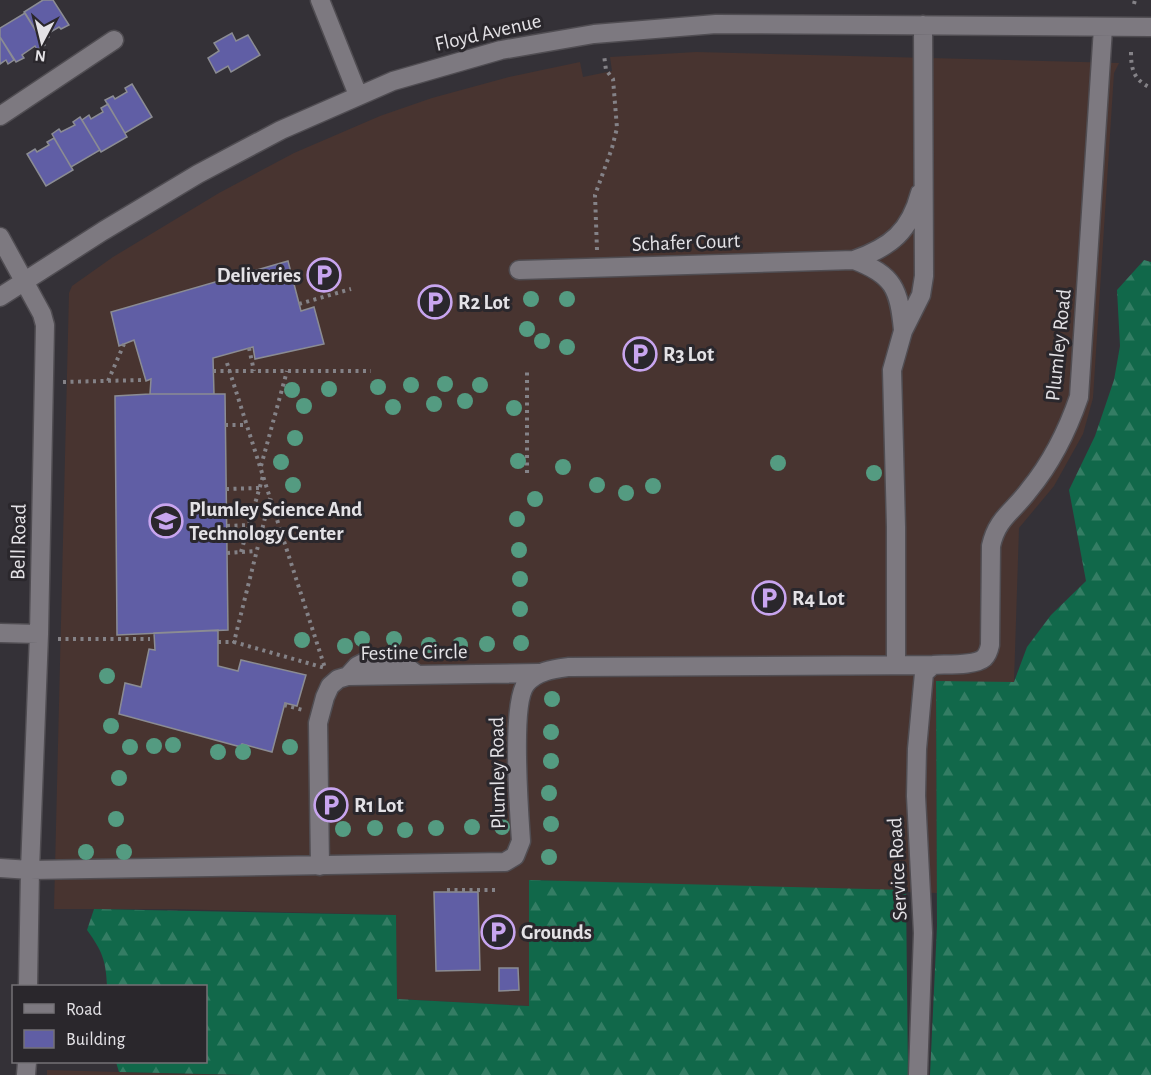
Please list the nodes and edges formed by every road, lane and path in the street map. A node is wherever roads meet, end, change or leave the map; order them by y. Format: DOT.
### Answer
graph roads {
  1 [pos="320,0"];
  2 [pos="923,25"];
  3 [pos="1102,27"];
  4 [pos="1151,27"];
  5 [pos="114,40"];
  6 [pos="1131,52"];
  7 [pos="604,55"];
  8 [pos="1151,88"];
  9 [pos="358,95"];
  10 [pos="0,116"];
  11 [pos="924,179"];
  12 [pos="0,237"];
  13 [pos="593,255"];
  14 [pos="854,260"];
  15 [pos="519,270"];
  16 [pos="25,282"];
  17 [pos="351,288"];
  18 [pos="0,297"];
  19 [pos="299,304"];
  20 [pos="903,331"];
  21 [pos="124,344"];
  22 [pos="249,348"];
  23 [pos="227,363"];
  24 [pos="527,368"];
  25 [pos="254,370"];
  26 [pos="213,371"];
  27 [pos="230,371"];
  28 [pos="287,371"];
  29 [pos="371,371"];
  30 [pos="143,380"];
  31 [pos="108,381"];
  32 [pos="62,382"];
  33 [pos="225,425"];
  34 [pos="247,425"];
  35 [pos="261,467"];
  36 [pos="527,473"];
  37 [pos="263,475"];
  38 [pos="259,488"];
  39 [pos="226,489"];
  40 [pos="270,498"];
  41 [pos="249,525"];
  42 [pos="226,526"];
  43 [pos="257,551"];
  44 [pos="241,552"];
  45 [pos="227,553"];
  46 [pos="0,633"];
  47 [pos="39,634"];
  48 [pos="58,639"];
  49 [pos="150,639"];
  50 [pos="218,642"];
  51 [pos="234,642"];
  52 [pos="896,665"];
  53 [pos="933,665"];
  54 [pos="539,673"];
  55 [pos="284,705"];
  56 [pos="306,710"];
  57 [pos="320,866"];
  58 [pos="0,868"];
  59 [pos="30,870"];
  60 [pos="447,890"];
  61 [pos="496,890"];
  62 [pos="28,985"];
  63 [pos="918,1075"];
  1 -- 9 [label="street"];
  2 -- 3 [label="street, Floyd Avenue"];
  2 -- 9 [label="street, Floyd Avenue"];
  2 -- 11 [label="street"];
  3 -- 4 [label="street, Floyd Avenue"];
  3 -- 53 [label="street, Plumley Road"];
  5 -- 10 [label="street"];
  6 -- 8 [label="path"];
  7 -- 13 [label="path"];
  9 -- 16 [label="street, Floyd Avenue"];
  11 -- 14 [label="street, Schafer Court"];
  11 -- 20 [label="street"];
  12 -- 16 [label="street, Bell Road"];
  14 -- 15 [label="street, Schafer Court"];
  14 -- 20 [label="street, Schafer Court"];
  16 -- 18 [label="street, Floyd Avenue"];
  16 -- 47 [label="street, Bell Road"];
  17 -- 19 [label="path"];
  20 -- 52 [label="street"];
  21 -- 31 [label="path"];
  22 -- 25 [label="path"];
  23 -- 27 [label="path"];
  24 -- 36 [label="path"];
  25 -- 27 [label="path"];
  25 -- 28 [label="path"];
  26 -- 27 [label="path"];
  27 -- 34 [label="path"];
  28 -- 29 [label="path"];
  28 -- 35 [label="path"];
  30 -- 31 [label="path"];
  31 -- 32 [label="path"];
  33 -- 34 [label="path"];
  34 -- 35 [label="path"];
  35 -- 37 [label="path"];
  37 -- 38 [label="path"];
  37 -- 40 [label="path"];
  38 -- 39 [label="path"];
  38 -- 41 [label="path"];
  40 -- 43 [label="path"];
  40 -- 51 [label="path"];
  41 -- 42 [label="path"];
  41 -- 44 [label="path"];
  43 -- 44 [label="path"];
  43 -- 51 [label="path"];
  44 -- 45 [label="path"];
  46 -- 47 [label="street"];
  47 -- 59 [label="street, Bell Road"];
  48 -- 49 [label="path"];
  50 -- 51 [label="path"];
  52 -- 53 [label="street, Plumley Road"];
  52 -- 54 [label="street, Plumley Road"];
  53 -- 63 [label="street, Service Road"];
  54 -- 57 [label="street, Plumley Road"];
  54 -- 57 [label="street, Festine Circle"];
  55 -- 56 [label="path"];
  57 -- 59 [label="street, Plumley Road"];
  58 -- 59 [label="street, Plumley Road"];
  59 -- 62 [label="street, Bell Road"];
  60 -- 61 [label="path"];
}
